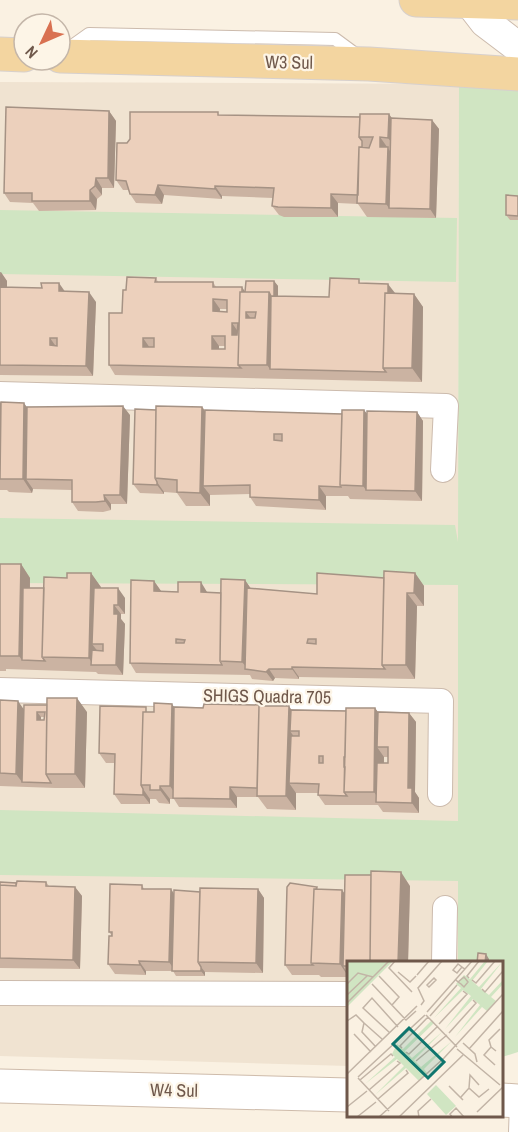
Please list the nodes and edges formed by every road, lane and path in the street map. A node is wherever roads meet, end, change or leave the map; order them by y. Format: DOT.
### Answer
graph roads {
  1 [pos="416,0"];
  2 [pos="469,1"];
  3 [pos="518,3"];
  4 [pos="518,47"];
  5 [pos="72,56"];
  6 [pos="518,74"];
  7 [pos="0,394"];
  8 [pos="443,470"];
  9 [pos="0,690"];
  10 [pos="440,795"];
  11 [pos="445,908"];
  12 [pos="444,961"];
  13 [pos="0,993"];
  14 [pos="347,994"];
  15 [pos="0,1086"];
  16 [pos="347,1095"];
  1 -- 2 [label="main road"];
  2 -- 3 [label="main road"];
  2 -- 4 [label="street"];
  5 -- 6 [label="main road, W3 Sul"];
  7 -- 8 [label="street"];
  9 -- 10 [label="street, SHIGS Quadra 705"];
  11 -- 12 [label="street"];
  13 -- 14 [label="street"];
  15 -- 16 [label="main road, W4 Sul"];
}
